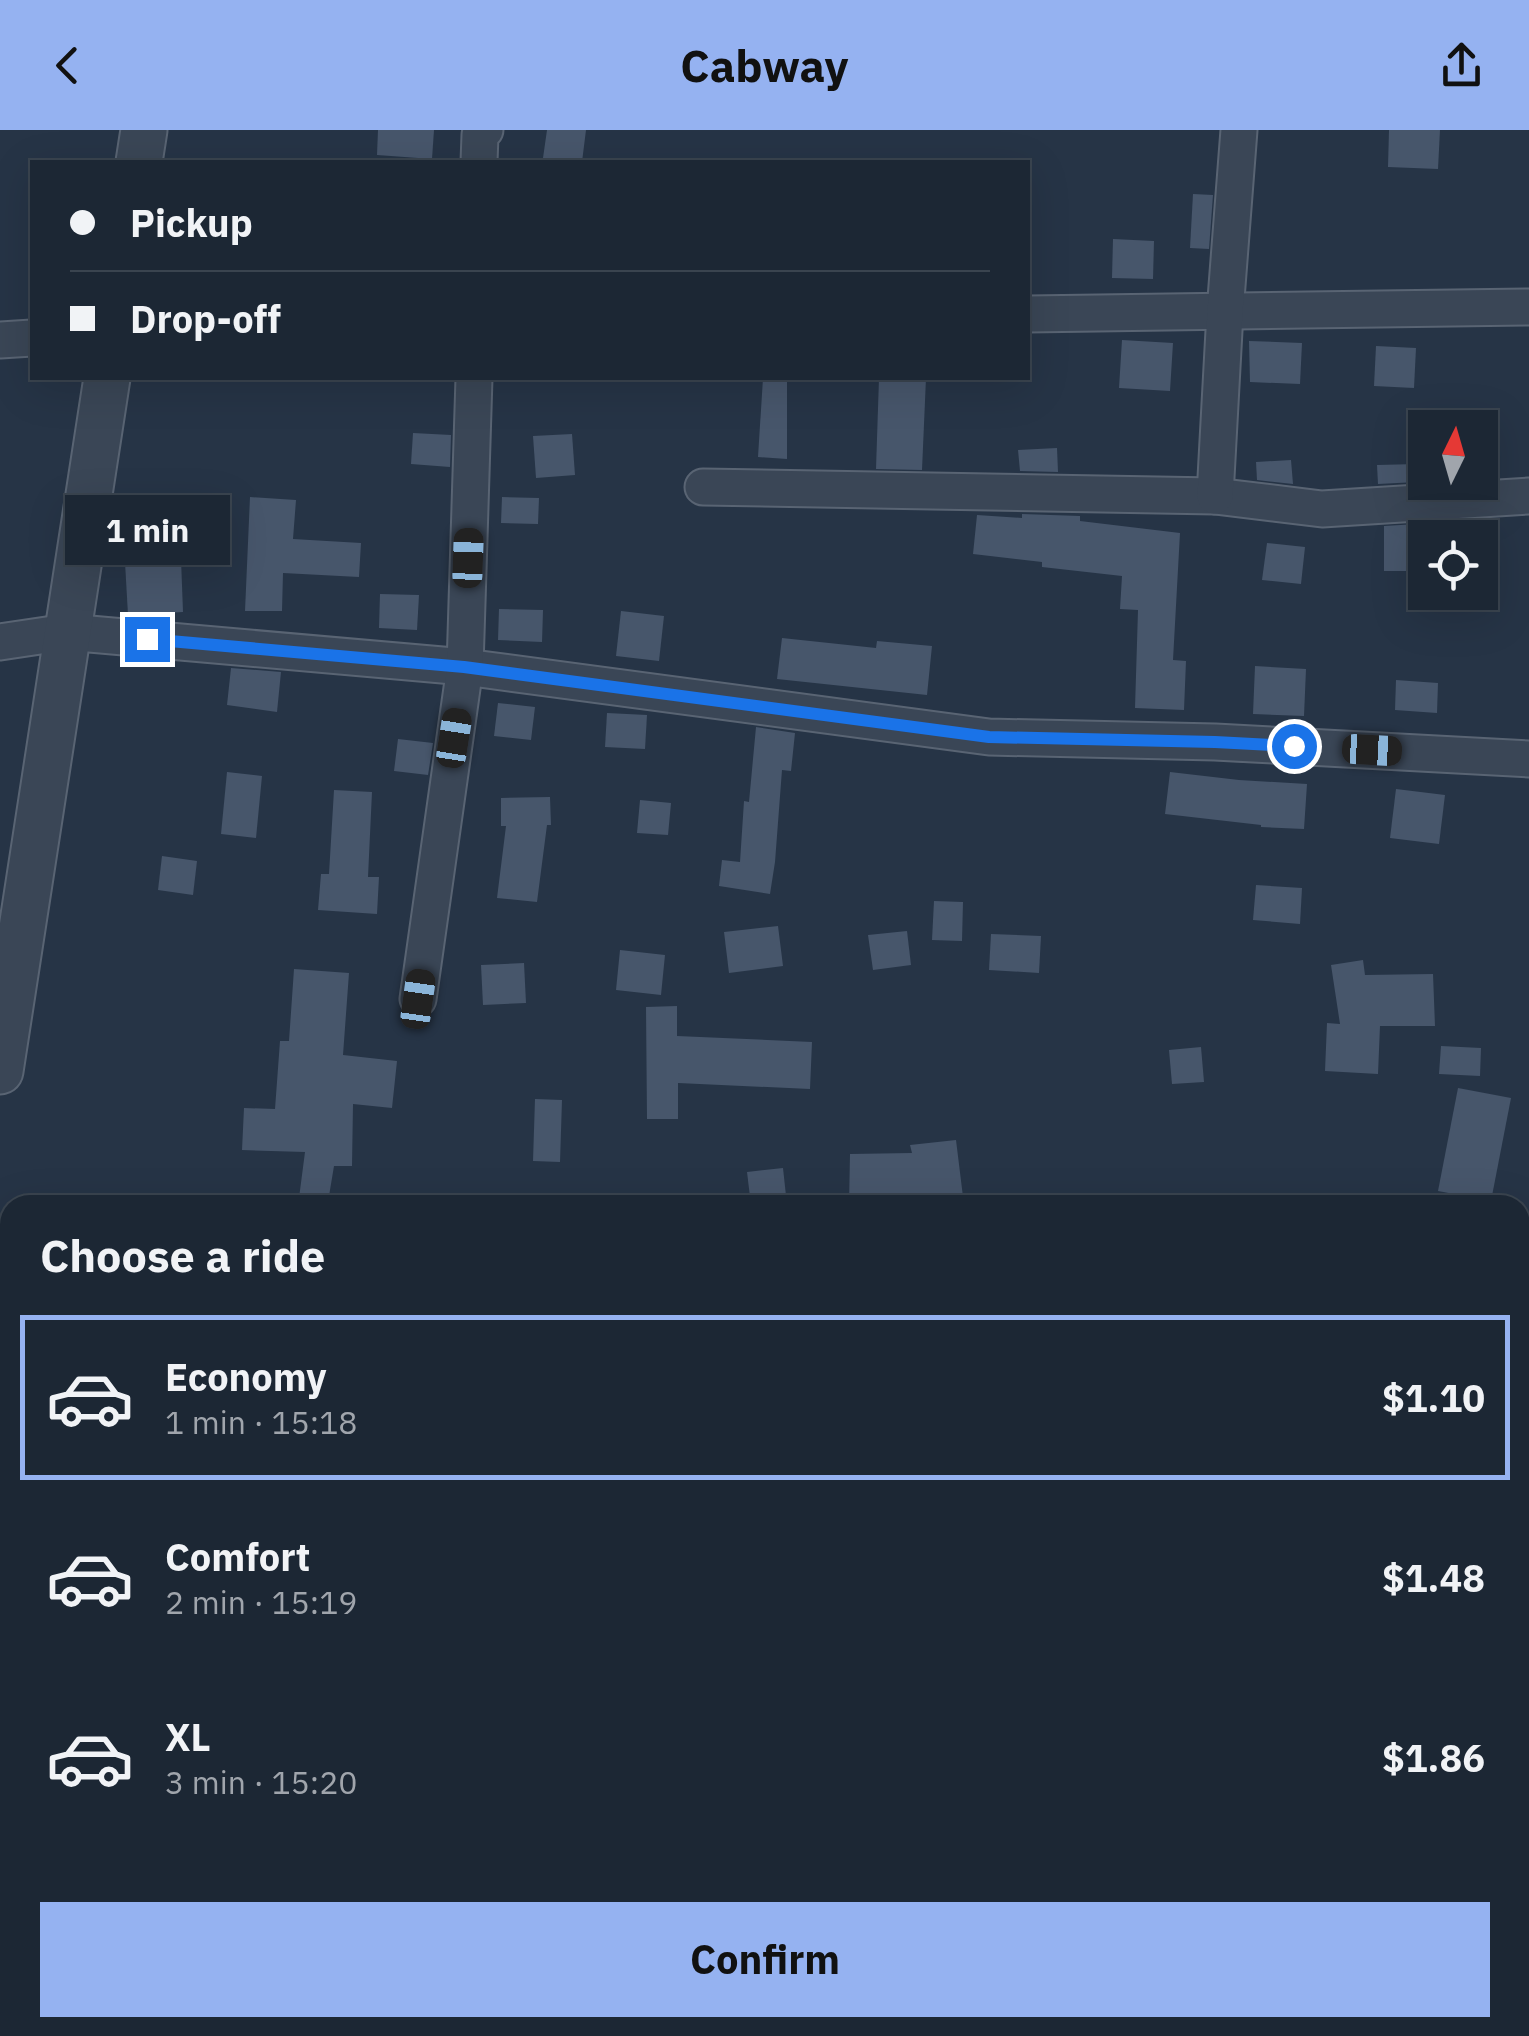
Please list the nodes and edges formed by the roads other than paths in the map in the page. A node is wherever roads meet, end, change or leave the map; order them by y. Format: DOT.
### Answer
graph roads {
  1 [pos="144,130"];
  2 [pos="485,130"];
  3 [pos="1239,130"];
  4 [pos="140,160"];
  5 [pos="479,160"];
  6 [pos="1529,307"];
  7 [pos="1225,312"];
  8 [pos="1030,314"];
  9 [pos="30,338"];
  10 [pos="0,340"];
  11 [pos="106,380"];
  12 [pos="474,380"];
  13 [pos="703,487"];
  14 [pos="1215,496"];
  15 [pos="1529,496"];
  16 [pos="68,632"];
  17 [pos="0,642"];
  18 [pos="464,667"];
  19 [pos="1529,759"];
  20 [pos="418,999"];
  21 [pos="0,1071"];
  1 -- 4 [label="street"];
  2 -- 5 [label="street"];
  3 -- 7 [label="street"];
  6 -- 7 [label="street"];
  7 -- 8 [label="street"];
  7 -- 14 [label="street"];
  9 -- 10 [label="street"];
  11 -- 16 [label="street"];
  12 -- 18 [label="street"];
  13 -- 14 [label="street"];
  14 -- 15 [label="street"];
  16 -- 17 [label="street"];
  16 -- 18 [label="street"];
  16 -- 21 [label="street"];
  18 -- 19 [label="street"];
  18 -- 20 [label="street"];
}
